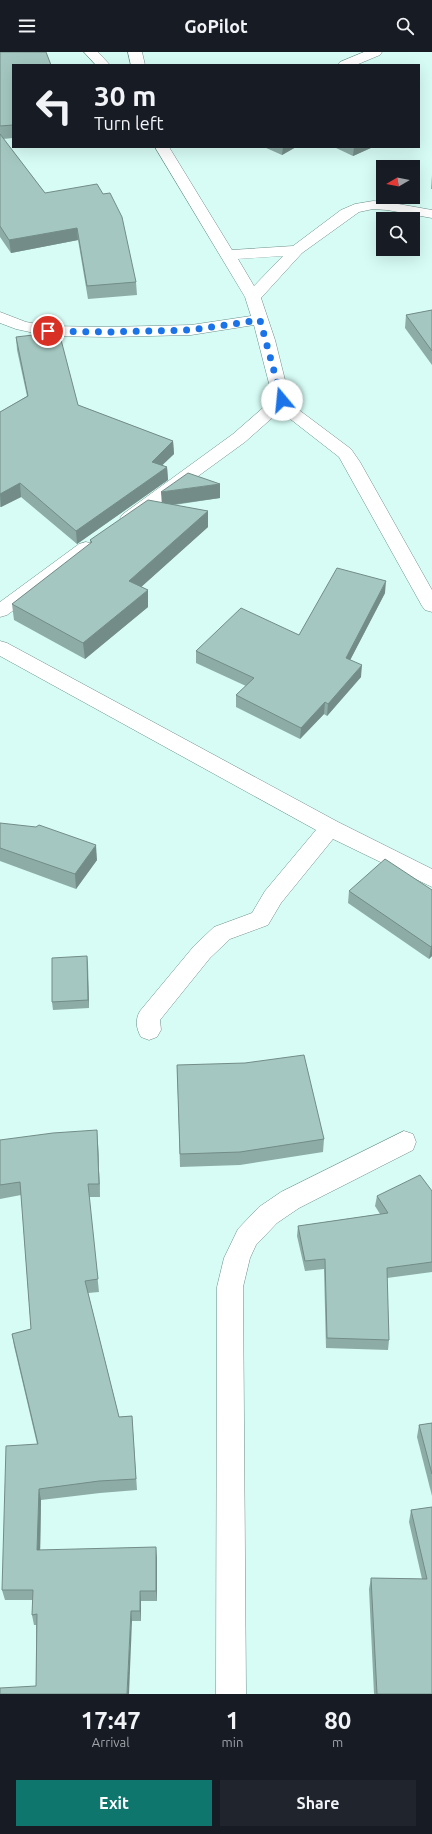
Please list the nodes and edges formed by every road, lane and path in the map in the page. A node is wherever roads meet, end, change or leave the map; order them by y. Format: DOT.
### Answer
graph roads {
  1 [pos="92,52"];
  2 [pos="135,52"];
  3 [pos="376,52"];
  4 [pos="102,64"];
  5 [pos="138,64"];
  6 [pos="348,64"];
  7 [pos="163,148"];
  8 [pos="432,214"];
  9 [pos="297,250"];
  10 [pos="228,255"];
  11 [pos="253,296"];
  12 [pos="0,317"];
  13 [pos="260,320"];
  14 [pos="282,400"];
  15 [pos="432,606"];
  16 [pos="0,611"];
  17 [pos="0,648"];
  18 [pos="330,828"];
  19 [pos="432,879"];
  20 [pos="149,1030"];
  21 [pos="404,1142"];
  22 [pos="231,1694"];
  1 -- 4 [label="street"];
  2 -- 5 [label="street"];
  3 -- 6 [label="street"];
  7 -- 10 [label="street"];
  8 -- 9 [label="street"];
  9 -- 10 [label="street"];
  9 -- 11 [label="street"];
  10 -- 11 [label="street"];
  11 -- 13 [label="street"];
  12 -- 13 [label="street"];
  13 -- 14 [label="street"];
  14 -- 15 [label="street"];
  14 -- 16 [label="street"];
  17 -- 18 [label="street"];
  18 -- 19 [label="street"];
  18 -- 20 [label="street"];
  21 -- 22 [label="street"];
}
